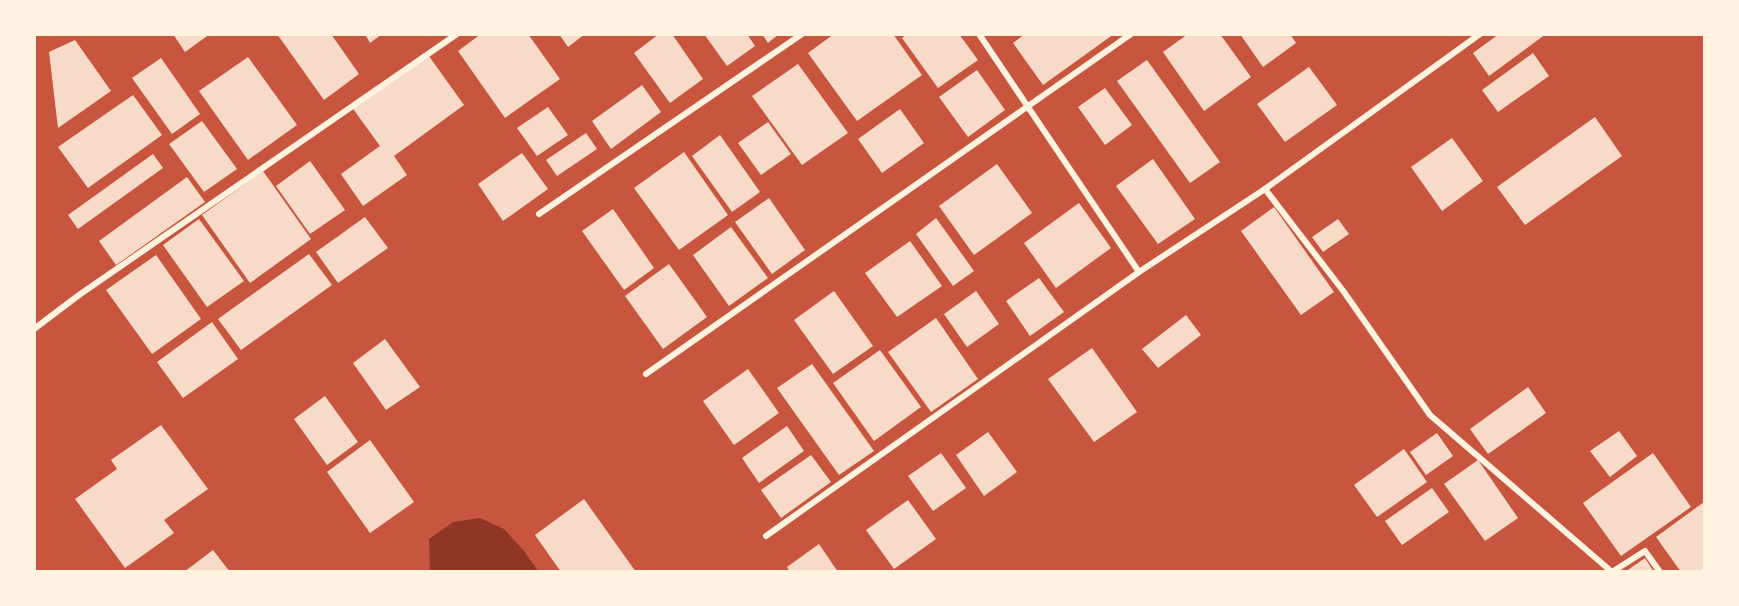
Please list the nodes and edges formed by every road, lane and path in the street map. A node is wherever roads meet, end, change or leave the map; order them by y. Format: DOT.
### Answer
graph roads {
  1 [pos="457,34"];
  2 [pos="802,34"];
  3 [pos="979,34"];
  4 [pos="1131,34"];
  5 [pos="1480,34"];
  6 [pos="1029,108"];
  7 [pos="1265,189"];
  8 [pos="539,214"];
  9 [pos="1139,272"];
  10 [pos="34,329"];
  11 [pos="646,374"];
  12 [pos="766,536"];
  13 [pos="1612,572"];
  14 [pos="1660,572"];
  1 -- 10 [label="street"];
  2 -- 8 [label="street"];
  3 -- 6 [label="street"];
  4 -- 6 [label="street"];
  5 -- 7 [label="street"];
  6 -- 9 [label="street"];
  6 -- 11 [label="street"];
  7 -- 9 [label="street"];
  7 -- 13 [label="street"];
  9 -- 12 [label="street"];
  13 -- 14 [label="street"];
}
